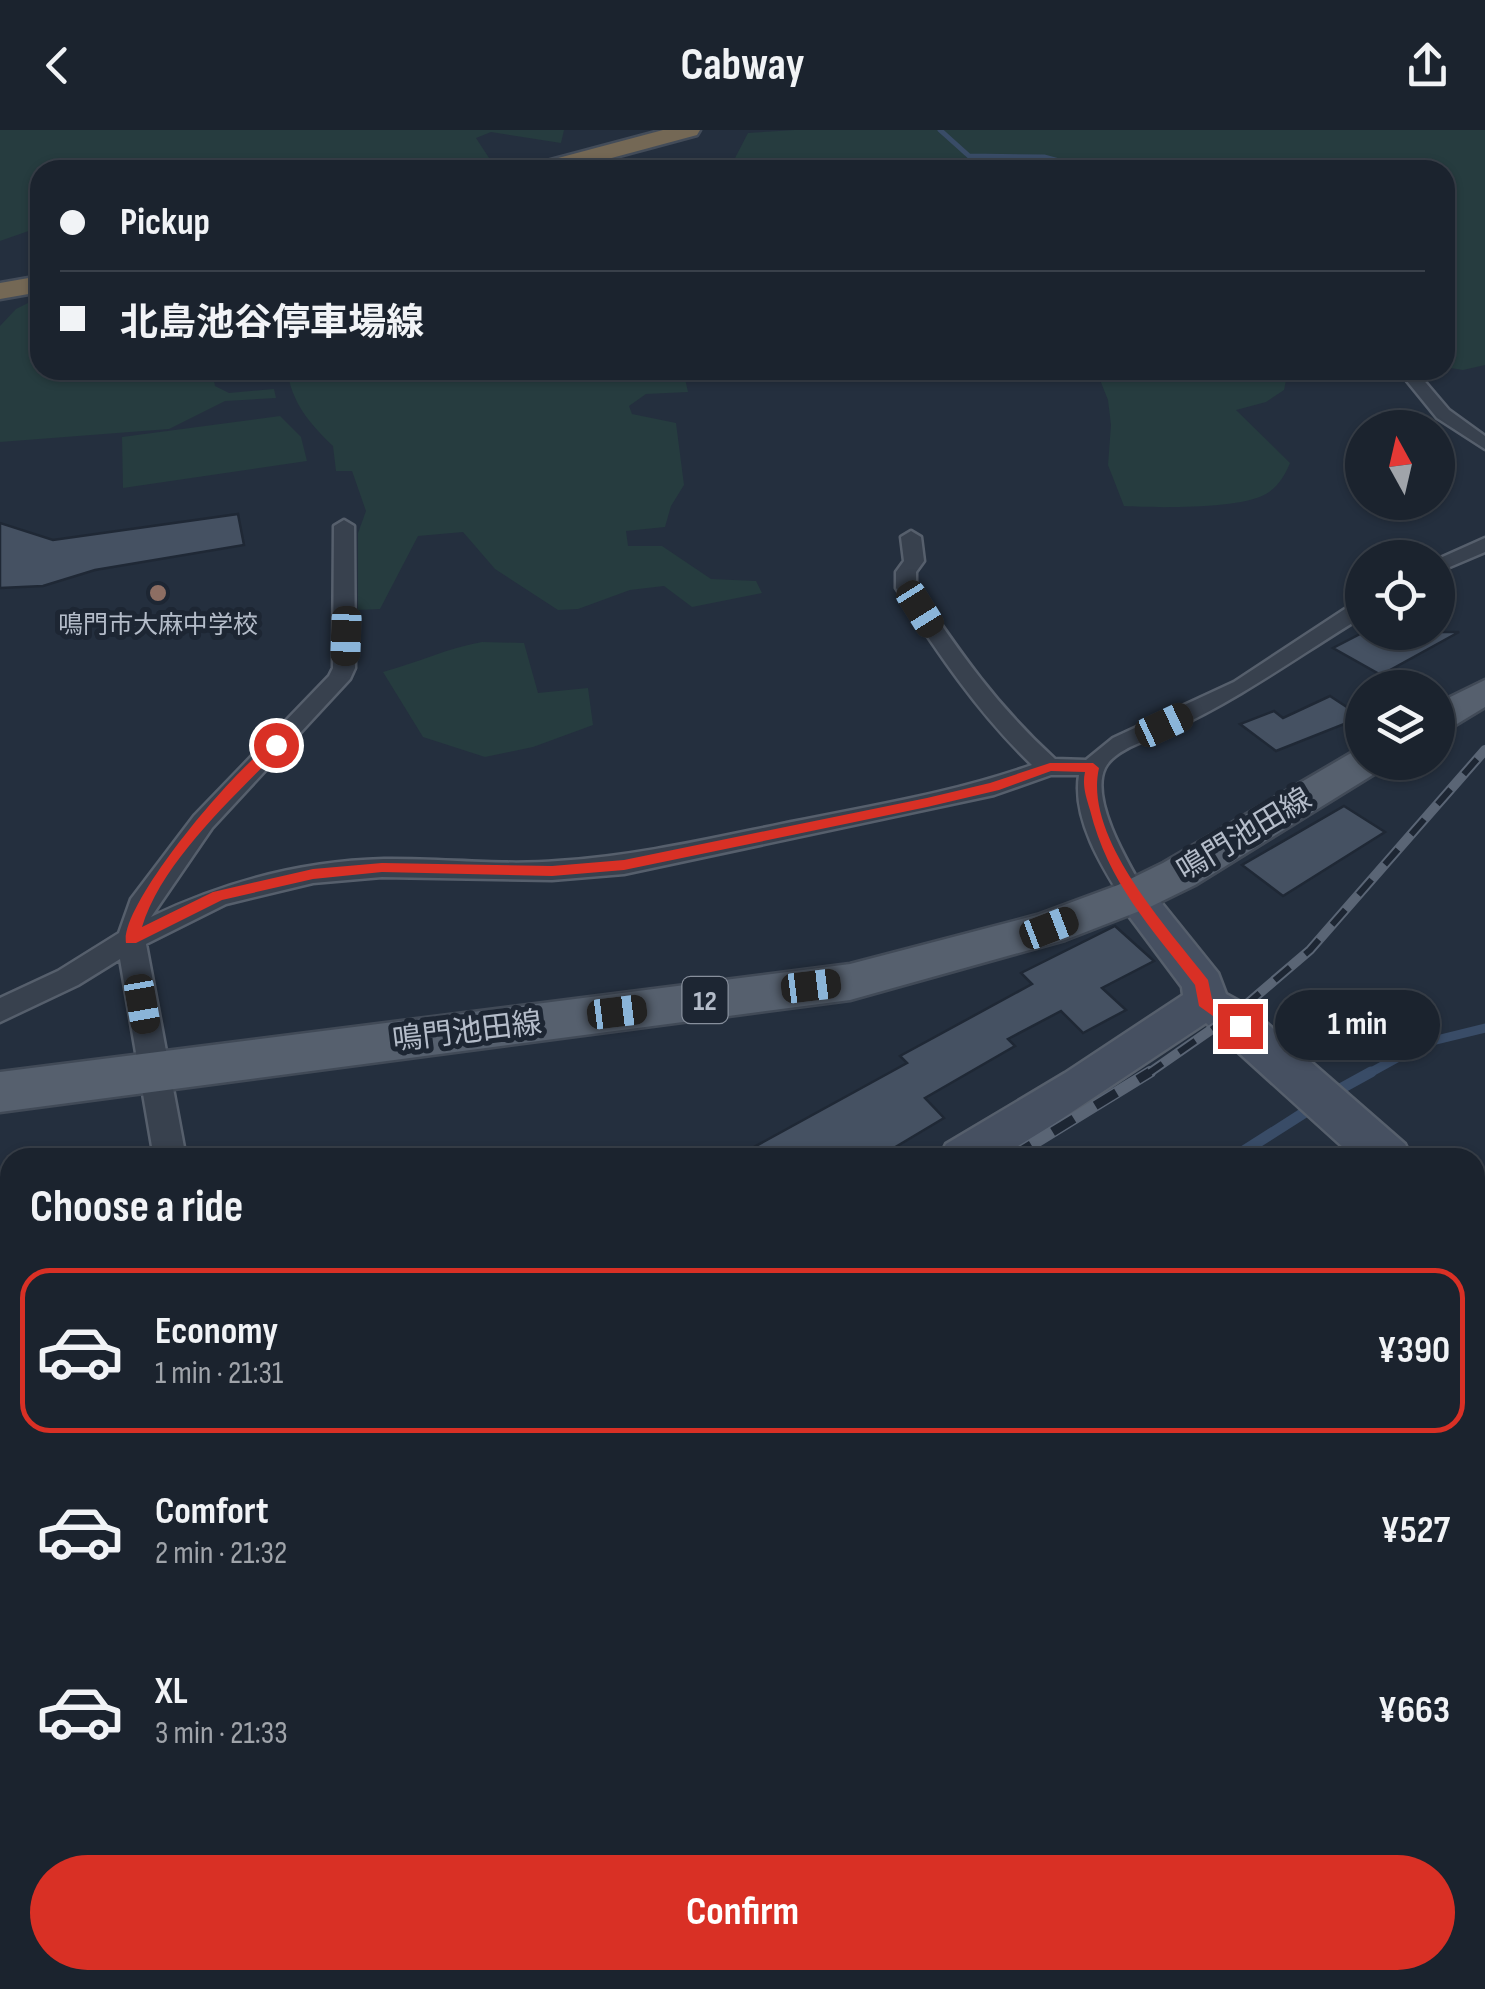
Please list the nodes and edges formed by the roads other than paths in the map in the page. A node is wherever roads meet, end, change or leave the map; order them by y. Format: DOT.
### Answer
graph roads {
  1 [pos="689,130"];
  2 [pos="720,130"];
  3 [pos="577,160"];
  4 [pos="614,160"];
  5 [pos="30,276"];
  6 [pos="0,280"];
  7 [pos="30,286"];
  8 [pos="0,290"];
  9 [pos="1414,380"];
  10 [pos="1485,444"];
  11 [pos="344,526"];
  12 [pos="911,537"];
  13 [pos="1485,544"];
  14 [pos="1455,558"];
  15 [pos="1345,619"];
  16 [pos="1485,691"];
  17 [pos="1455,709"];
  18 [pos="1050,767"];
  19 [pos="1093,768"];
  20 [pos="1345,774"];
  21 [pos="1134,896"];
  22 [pos="131,939"];
  23 [pos="1205,1002"];
  24 [pos="0,1011"];
  25 [pos="152,1071"];
  26 [pos="0,1092"];
  27 [pos="168,1148"];
  28 [pos="979,1148"];
  29 [pos="1377,1148"];
  1 -- 3 [label="highway"];
  2 -- 4 [label="highway"];
  5 -- 6 [label="highway"];
  7 -- 8 [label="highway"];
  9 -- 10 [label="street"];
  11 -- 22 [label="street"];
  12 -- 18 [label="street"];
  13 -- 14 [label="street"];
  15 -- 19 [label="street"];
  16 -- 17 [label="main road"];
  18 -- 19 [label="street"];
  18 -- 22 [label="street"];
  19 -- 21 [label="street"];
  20 -- 21 [label="main road, 鳴門池田線 / 12"];
  21 -- 23 [label="main road"];
  21 -- 25 [label="main road, 鳴門池田線 / 12"];
  22 -- 24 [label="street"];
  22 -- 25 [label="street"];
  23 -- 28 [label="main road"];
  23 -- 29 [label="main road"];
  25 -- 26 [label="main road, 鳴門池田線 / 12"];
  25 -- 27 [label="street"];
}
